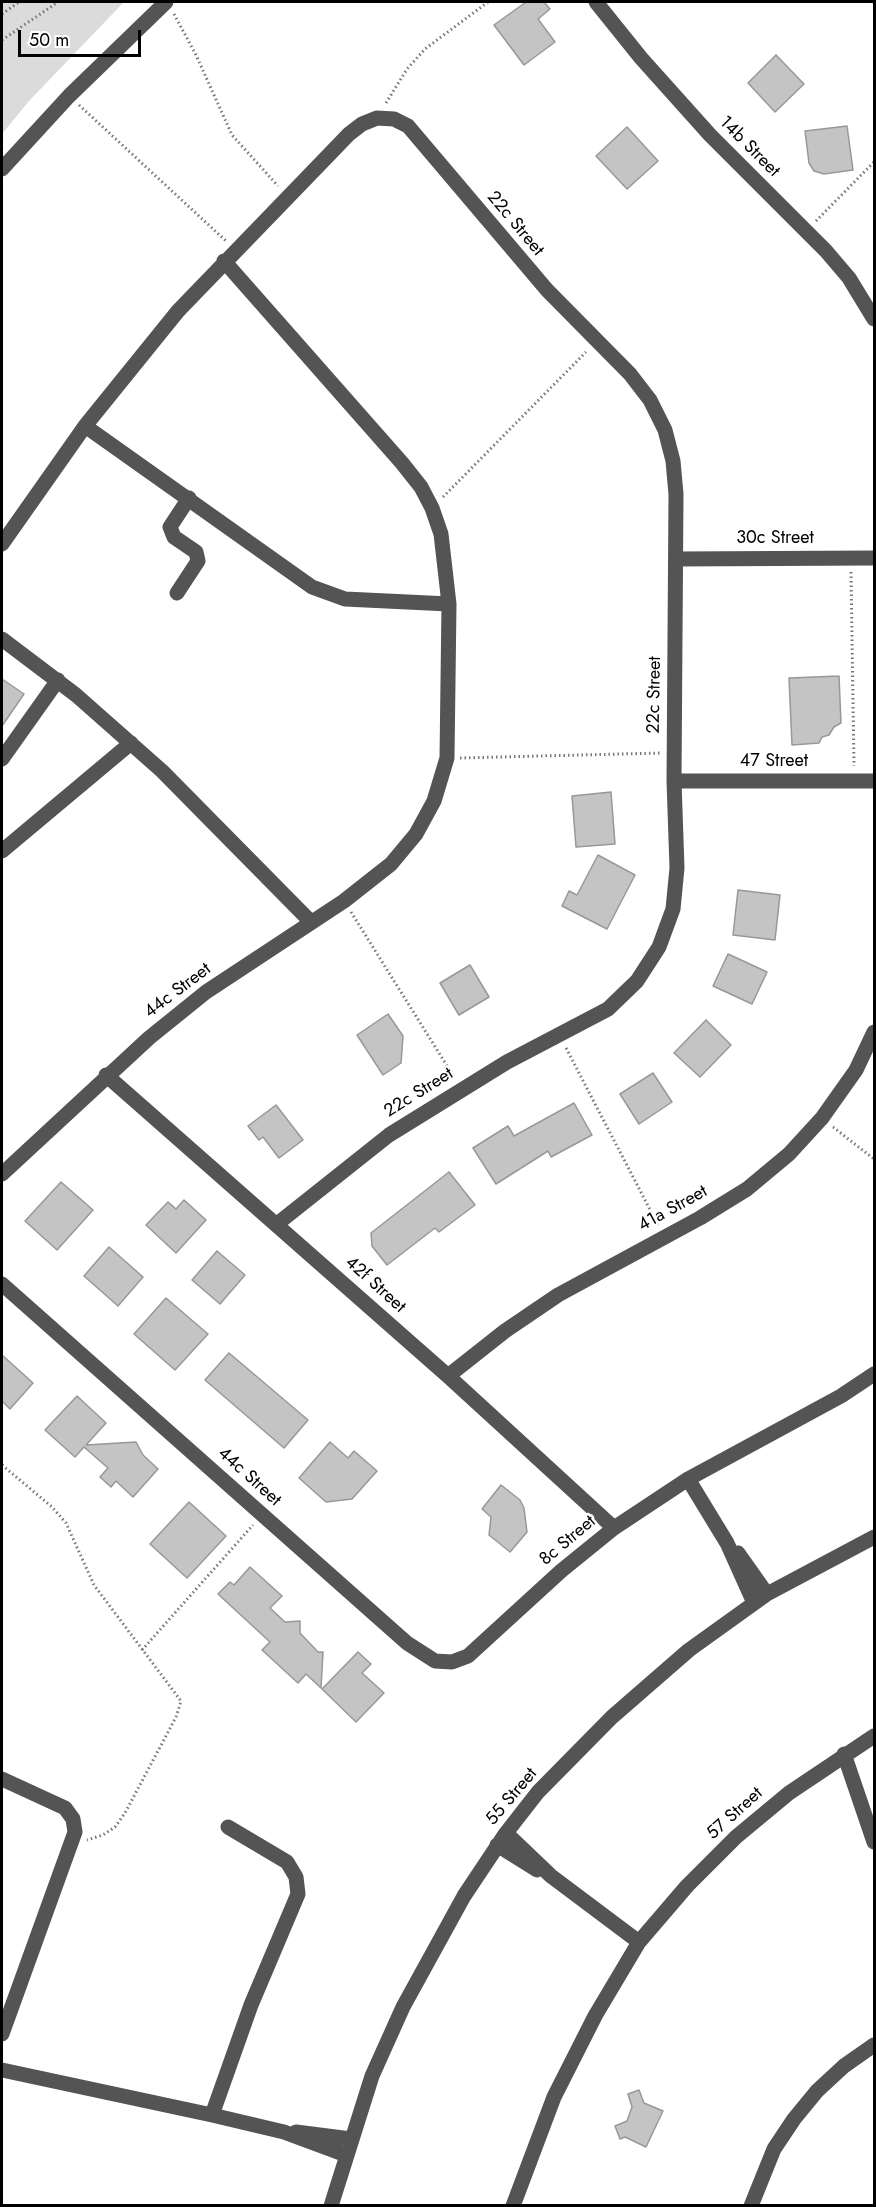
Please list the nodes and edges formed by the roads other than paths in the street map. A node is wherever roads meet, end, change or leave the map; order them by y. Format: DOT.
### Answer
graph roads {
  1 [pos="596,2"];
  2 [pos="169,6"];
  3 [pos="2,169"];
  4 [pos="224,261"];
  5 [pos="874,319"];
  6 [pos="86,426"];
  7 [pos="189,498"];
  8 [pos="2,544"];
  9 [pos="874,558"];
  10 [pos="676,559"];
  11 [pos="177,593"];
  12 [pos="448,604"];
  13 [pos="2,639"];
  14 [pos="58,680"];
  15 [pos="130,743"];
  16 [pos="2,759"];
  17 [pos="674,781"];
  18 [pos="874,781"];
  19 [pos="2,851"];
  20 [pos="311,922"];
  21 [pos="874,1032"];
  22 [pos="106,1075"];
  23 [pos="2,1174"];
  24 [pos="277,1224"];
  25 [pos="2,1284"];
  26 [pos="874,1374"];
  27 [pos="448,1376"];
  28 [pos="688,1479"];
  29 [pos="614,1528"];
  30 [pos="874,1537"];
  31 [pos="727,1543"];
  32 [pos="767,1594"];
  33 [pos="754,1603"];
  34 [pos="481,1645"];
  35 [pos="874,1736"];
  36 [pos="844,1754"];
  37 [pos="2,1779"];
  38 [pos="228,1827"];
  39 [pos="502,1839"];
  40 [pos="874,1842"];
  41 [pos="639,1942"];
  42 [pos="2,2034"];
  43 [pos="874,2045"];
  44 [pos="2,2070"];
  45 [pos="212,2115"];
  46 [pos="284,2132"];
  47 [pos="351,2139"];
  48 [pos="346,2155"];
  49 [pos="332,2205"];
  50 [pos="513,2205"];
  51 [pos="751,2205"];
  1 -- 5 [label="street, 14b Street"];
  2 -- 3 [label="street"];
  4 -- 6 [label="street"];
  4 -- 10 [label="street, 22c Street"];
  4 -- 12 [label="street, 44c Street"];
  6 -- 7 [label="street"];
  6 -- 8 [label="street"];
  7 -- 11 [label="street"];
  7 -- 12 [label="street"];
  9 -- 10 [label="street, 30c Street"];
  10 -- 17 [label="street, 22c Street"];
  12 -- 20 [label="street, 44c Street"];
  13 -- 14 [label="street"];
  14 -- 15 [label="street"];
  14 -- 16 [label="street"];
  15 -- 19 [label="street"];
  15 -- 20 [label="street"];
  17 -- 18 [label="street, 47 Street"];
  17 -- 24 [label="street, 22c Street"];
  20 -- 22 [label="street, 44c Street"];
  21 -- 27 [label="street, 41a Street"];
  22 -- 23 [label="street, 44c Street"];
  22 -- 24 [label="street, 42f Street"];
  24 -- 27 [label="street, 42f Street"];
  25 -- 34 [label="street, 44c Street"];
  26 -- 28 [label="street, 8c Street"];
  27 -- 29 [label="street, 42f Street"];
  28 -- 29 [label="street, 8c Street"];
  28 -- 31 [label="street"];
  29 -- 34 [label="street, 8c Street"];
  30 -- 32 [label="street, 55 Street"];
  31 -- 32 [label="street"];
  31 -- 33 [label="street"];
  32 -- 33 [label="street, 55 Street"];
  33 -- 39 [label="street, 55 Street"];
  35 -- 36 [label="street, 57 Street"];
  36 -- 40 [label="street"];
  36 -- 41 [label="street, 57 Street"];
  37 -- 42 [label="street"];
  38 -- 45 [label="street"];
  39 -- 41 [label="street"];
  39 -- 47 [label="street, 55 Street"];
  41 -- 50 [label="street, 57 Street"];
  43 -- 51 [label="street"];
  44 -- 45 [label="street"];
  45 -- 46 [label="street"];
  46 -- 47 [label="street"];
  46 -- 48 [label="street"];
  47 -- 48 [label="street, 55 Street"];
  48 -- 49 [label="street, 55 Street"];
}
